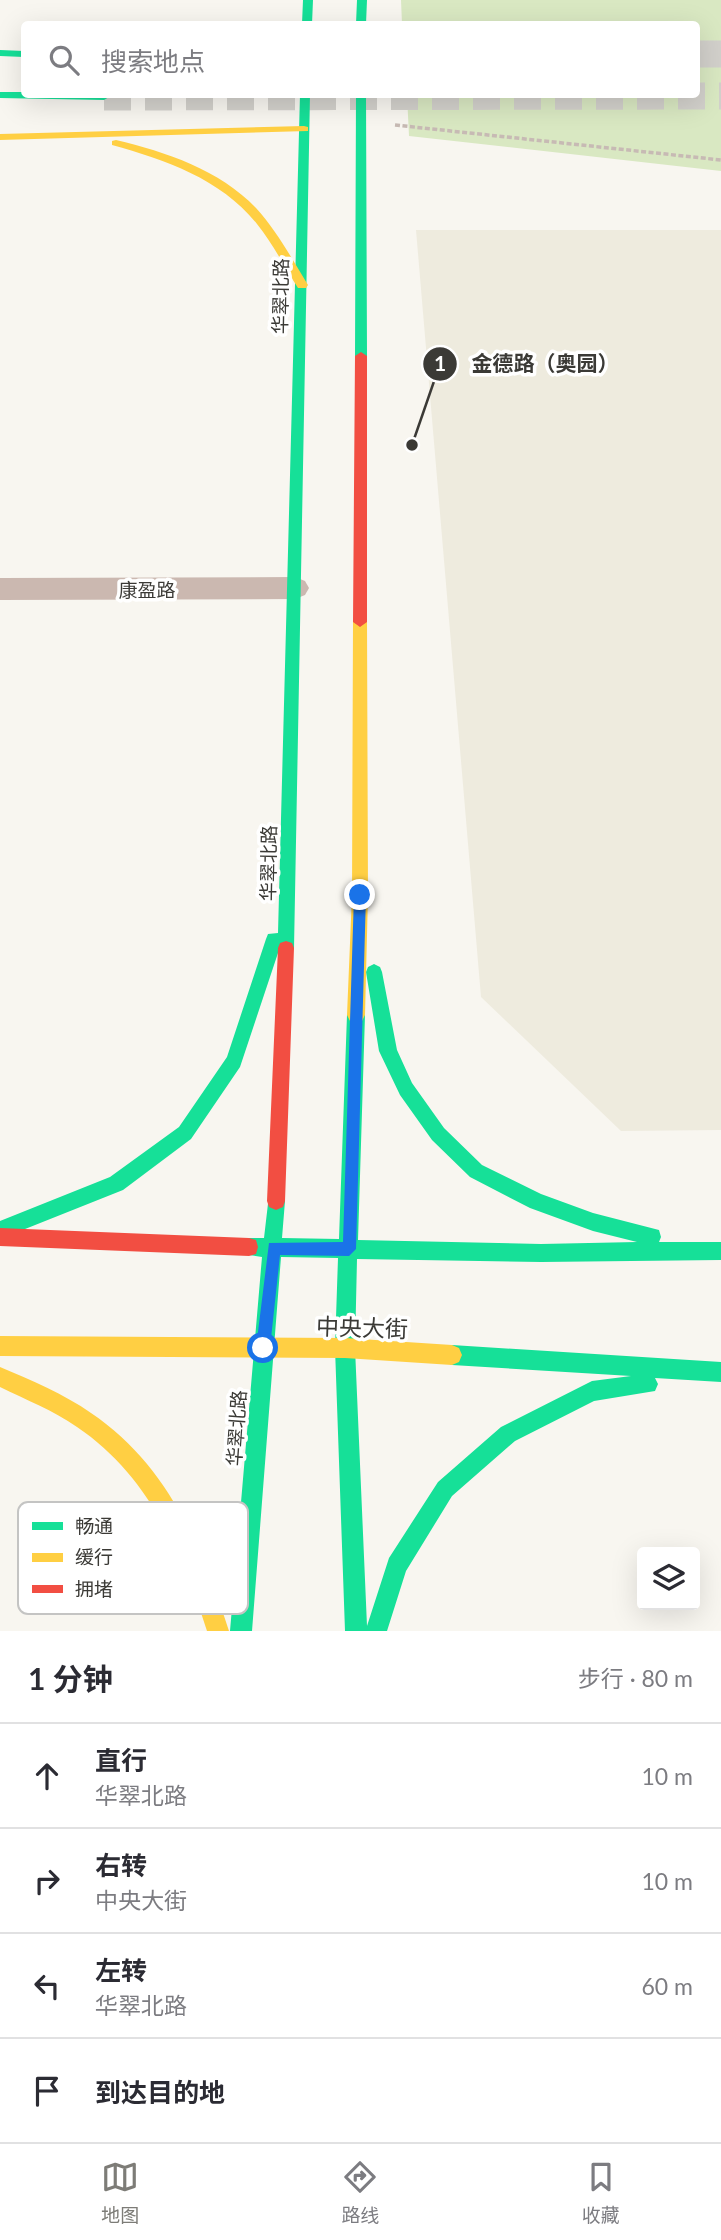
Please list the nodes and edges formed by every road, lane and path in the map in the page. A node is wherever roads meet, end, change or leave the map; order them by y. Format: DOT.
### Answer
graph roads {
  1 [pos="308,0"];
  2 [pos="362,0"];
  3 [pos="307,21"];
  4 [pos="362,21"];
  5 [pos="0,53"];
  6 [pos="21,54"];
  7 [pos="0,96"];
  8 [pos="21,96"];
  9 [pos="305,98"];
  10 [pos="361,98"];
  11 [pos="361,121"];
  12 [pos="304,129"];
  13 [pos="80,136"];
  14 [pos="0,137"];
  15 [pos="721,160"];
  16 [pos="302,285"];
  17 [pos="295,588"];
  18 [pos="0,589"];
  19 [pos="288,893"];
  20 [pos="360,895"];
  21 [pos="0,1230"];
  22 [pos="0,1237"];
  23 [pos="274,1248"];
  24 [pos="349,1249"];
  25 [pos="715,1251"];
  26 [pos="0,1346"];
  27 [pos="263,1348"];
  28 [pos="345,1348"];
  29 [pos="721,1373"];
  30 [pos="0,1377"];
  31 [pos="165,1502"];
  32 [pos="248,1541"];
  33 [pos="213,1614"];
  34 [pos="218,1631"];
  35 [pos="356,1631"];
  36 [pos="376,1631"];
  1 -- 3 [label="main road"];
  2 -- 4 [label="main road"];
  5 -- 6 [label="main road"];
  7 -- 8 [label="main road"];
  9 -- 12 [label="main road, 华翠北路"];
  10 -- 11 [label="main road"];
  11 -- 15 [label="path"];
  11 -- 20 [label="main road"];
  12 -- 13 [label="main road"];
  12 -- 16 [label="main road, 华翠北路"];
  13 -- 14 [label="main road"];
  13 -- 16 [label="main road"];
  16 -- 17 [label="main road, 华翠北路"];
  17 -- 18 [label="street, 康盈路"];
  17 -- 19 [label="main road, 华翠北路"];
  19 -- 21 [label="main road"];
  19 -- 23 [label="main road, 华翠北路"];
  20 -- 24 [label="main road"];
  20 -- 25 [label="main road"];
  22 -- 23 [label="main road"];
  23 -- 24 [label="main road"];
  23 -- 27 [label="main road, 华翠北路"];
  24 -- 25 [label="main road"];
  24 -- 28 [label="main road"];
  26 -- 27 [label="main road, 中央大街"];
  27 -- 28 [label="main road, 中央大街"];
  27 -- 32 [label="main road, 华翠北路"];
  28 -- 29 [label="main road, 中央大街"];
  28 -- 35 [label="main road"];
  29 -- 36 [label="main road"];
  30 -- 31 [label="main road"];
  33 -- 34 [label="main road"];
}
